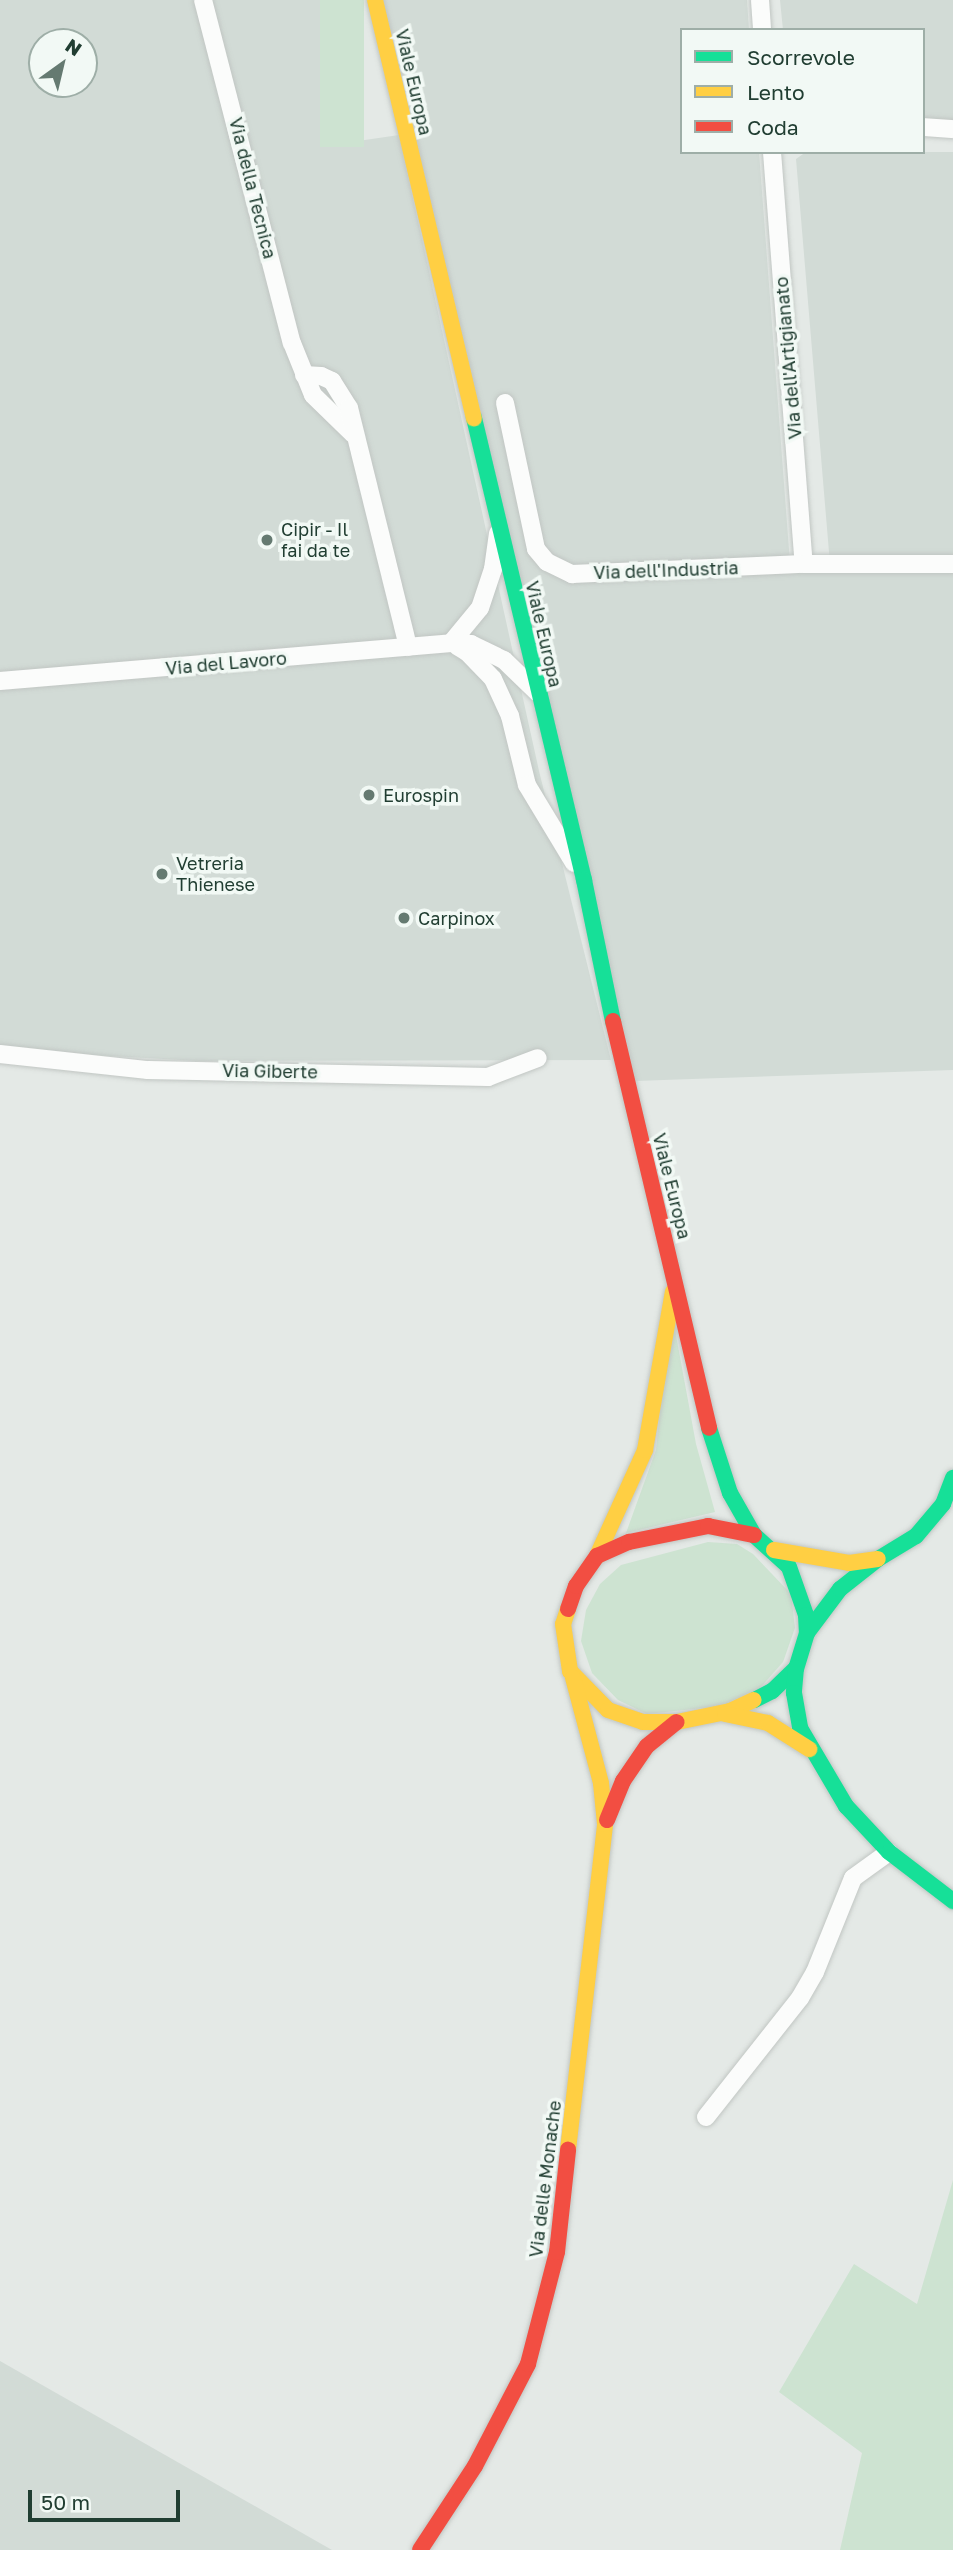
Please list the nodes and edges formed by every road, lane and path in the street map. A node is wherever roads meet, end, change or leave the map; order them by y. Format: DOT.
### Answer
graph roads {
  1 [pos="203,0"];
  2 [pos="375,0"];
  3 [pos="760,0"];
  4 [pos="762,28"];
  5 [pos="925,127"];
  6 [pos="953,129"];
  7 [pos="772,154"];
  8 [pos="505,403"];
  9 [pos="499,528"];
  10 [pos="953,564"];
  11 [pos="804,565"];
  12 [pos="451,643"];
  13 [pos="408,647"];
  14 [pos="0,681"];
  15 [pos="538,693"];
  16 [pos="584,880"];
  17 [pos="0,1054"];
  18 [pos="538,1058"];
  19 [pos="675,1277"];
  20 [pos="953,1478"];
  21 [pos="754,1535"];
  22 [pos="774,1550"];
  23 [pos="597,1556"];
  24 [pos="878,1559"];
  25 [pos="807,1633"];
  26 [pos="796,1668"];
  27 [pos="570,1671"];
  28 [pos="715,1714"];
  29 [pos="677,1723"];
  30 [pos="815,1754"];
  31 [pos="605,1824"];
  32 [pos="888,1852"];
  33 [pos="953,1901"];
  34 [pos="706,2117"];
  35 [pos="420,2550"];
  1 -- 13 [label="street, Via della Tecnica"];
  2 -- 9 [label="main road, Viale Europa"];
  3 -- 4 [label="street"];
  5 -- 6 [label="street"];
  7 -- 11 [label="street, Via dell'Artigianato"];
  8 -- 11 [label="street, Via dell'Industria"];
  9 -- 12 [label="street"];
  9 -- 15 [label="main road, Viale Europa"];
  10 -- 11 [label="street, Via dell'Industria"];
  12 -- 13 [label="street, Via del Lavoro"];
  12 -- 15 [label="street, Via del Lavoro"];
  12 -- 16 [label="street"];
  13 -- 14 [label="street, Via del Lavoro"];
  15 -- 16 [label="main road, Viale Europa"];
  16 -- 19 [label="main road, Viale Europa"];
  17 -- 18 [label="street, Via Giberte"];
  19 -- 21 [label="main road, Viale Europa"];
  19 -- 23 [label="main road"];
  20 -- 24 [label="main road"];
  21 -- 22 [label="main road"];
  21 -- 23 [label="main road"];
  22 -- 24 [label="main road"];
  22 -- 25 [label="main road"];
  23 -- 27 [label="main road"];
  24 -- 25 [label="main road"];
  25 -- 26 [label="main road"];
  26 -- 28 [label="main road"];
  26 -- 30 [label="main road"];
  27 -- 29 [label="main road"];
  27 -- 31 [label="main road"];
  28 -- 29 [label="main road"];
  28 -- 30 [label="main road"];
  29 -- 31 [label="main road"];
  30 -- 32 [label="main road"];
  31 -- 35 [label="main road, Via delle Monache"];
  32 -- 33 [label="main road"];
  32 -- 34 [label="street"];
}
